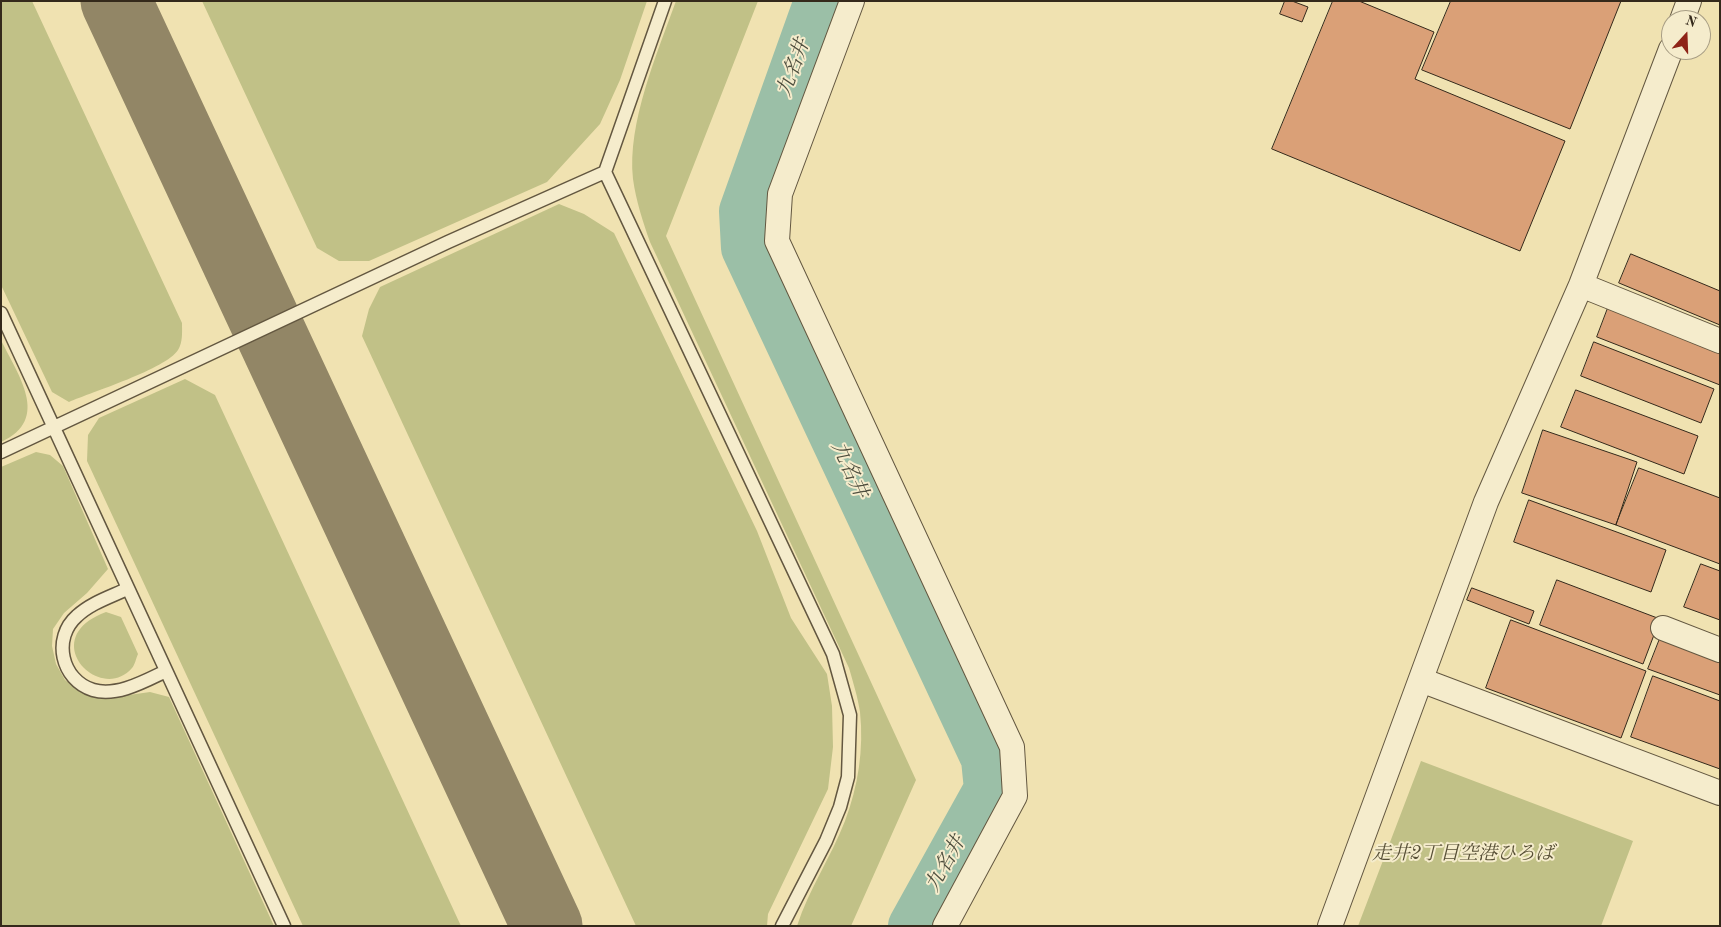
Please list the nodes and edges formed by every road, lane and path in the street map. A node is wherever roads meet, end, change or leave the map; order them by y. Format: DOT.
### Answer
graph roads {
  1 [pos="665,1"];
  2 [pos="852,1"];
  3 [pos="1667,60"];
  4 [pos="605,172"];
  5 [pos="1581,285"];
  6 [pos="1,313"];
  7 [pos="1720,341"];
  8 [pos="54,428"];
  9 [pos="1,452"];
  10 [pos="128,589"];
  11 [pos="1663,628"];
  12 [pos="1720,650"];
  13 [pos="166,671"];
  14 [pos="1421,680"];
  15 [pos="1720,793"];
  16 [pos="284,926"];
  17 [pos="782,926"];
  18 [pos="945,926"];
  19 [pos="1330,926"];
  1 -- 4 [label="lane"];
  2 -- 18 [label="street"];
  3 -- 5 [label="street"];
  4 -- 8 [label="lane"];
  4 -- 17 [label="lane"];
  5 -- 7 [label="street"];
  5 -- 14 [label="street"];
  6 -- 8 [label="lane"];
  8 -- 9 [label="lane"];
  8 -- 10 [label="lane"];
  10 -- 13 [label="lane"];
  10 -- 13 [label="lane"];
  11 -- 12 [label="street"];
  13 -- 16 [label="lane"];
  14 -- 15 [label="street"];
  14 -- 19 [label="street"];
}
